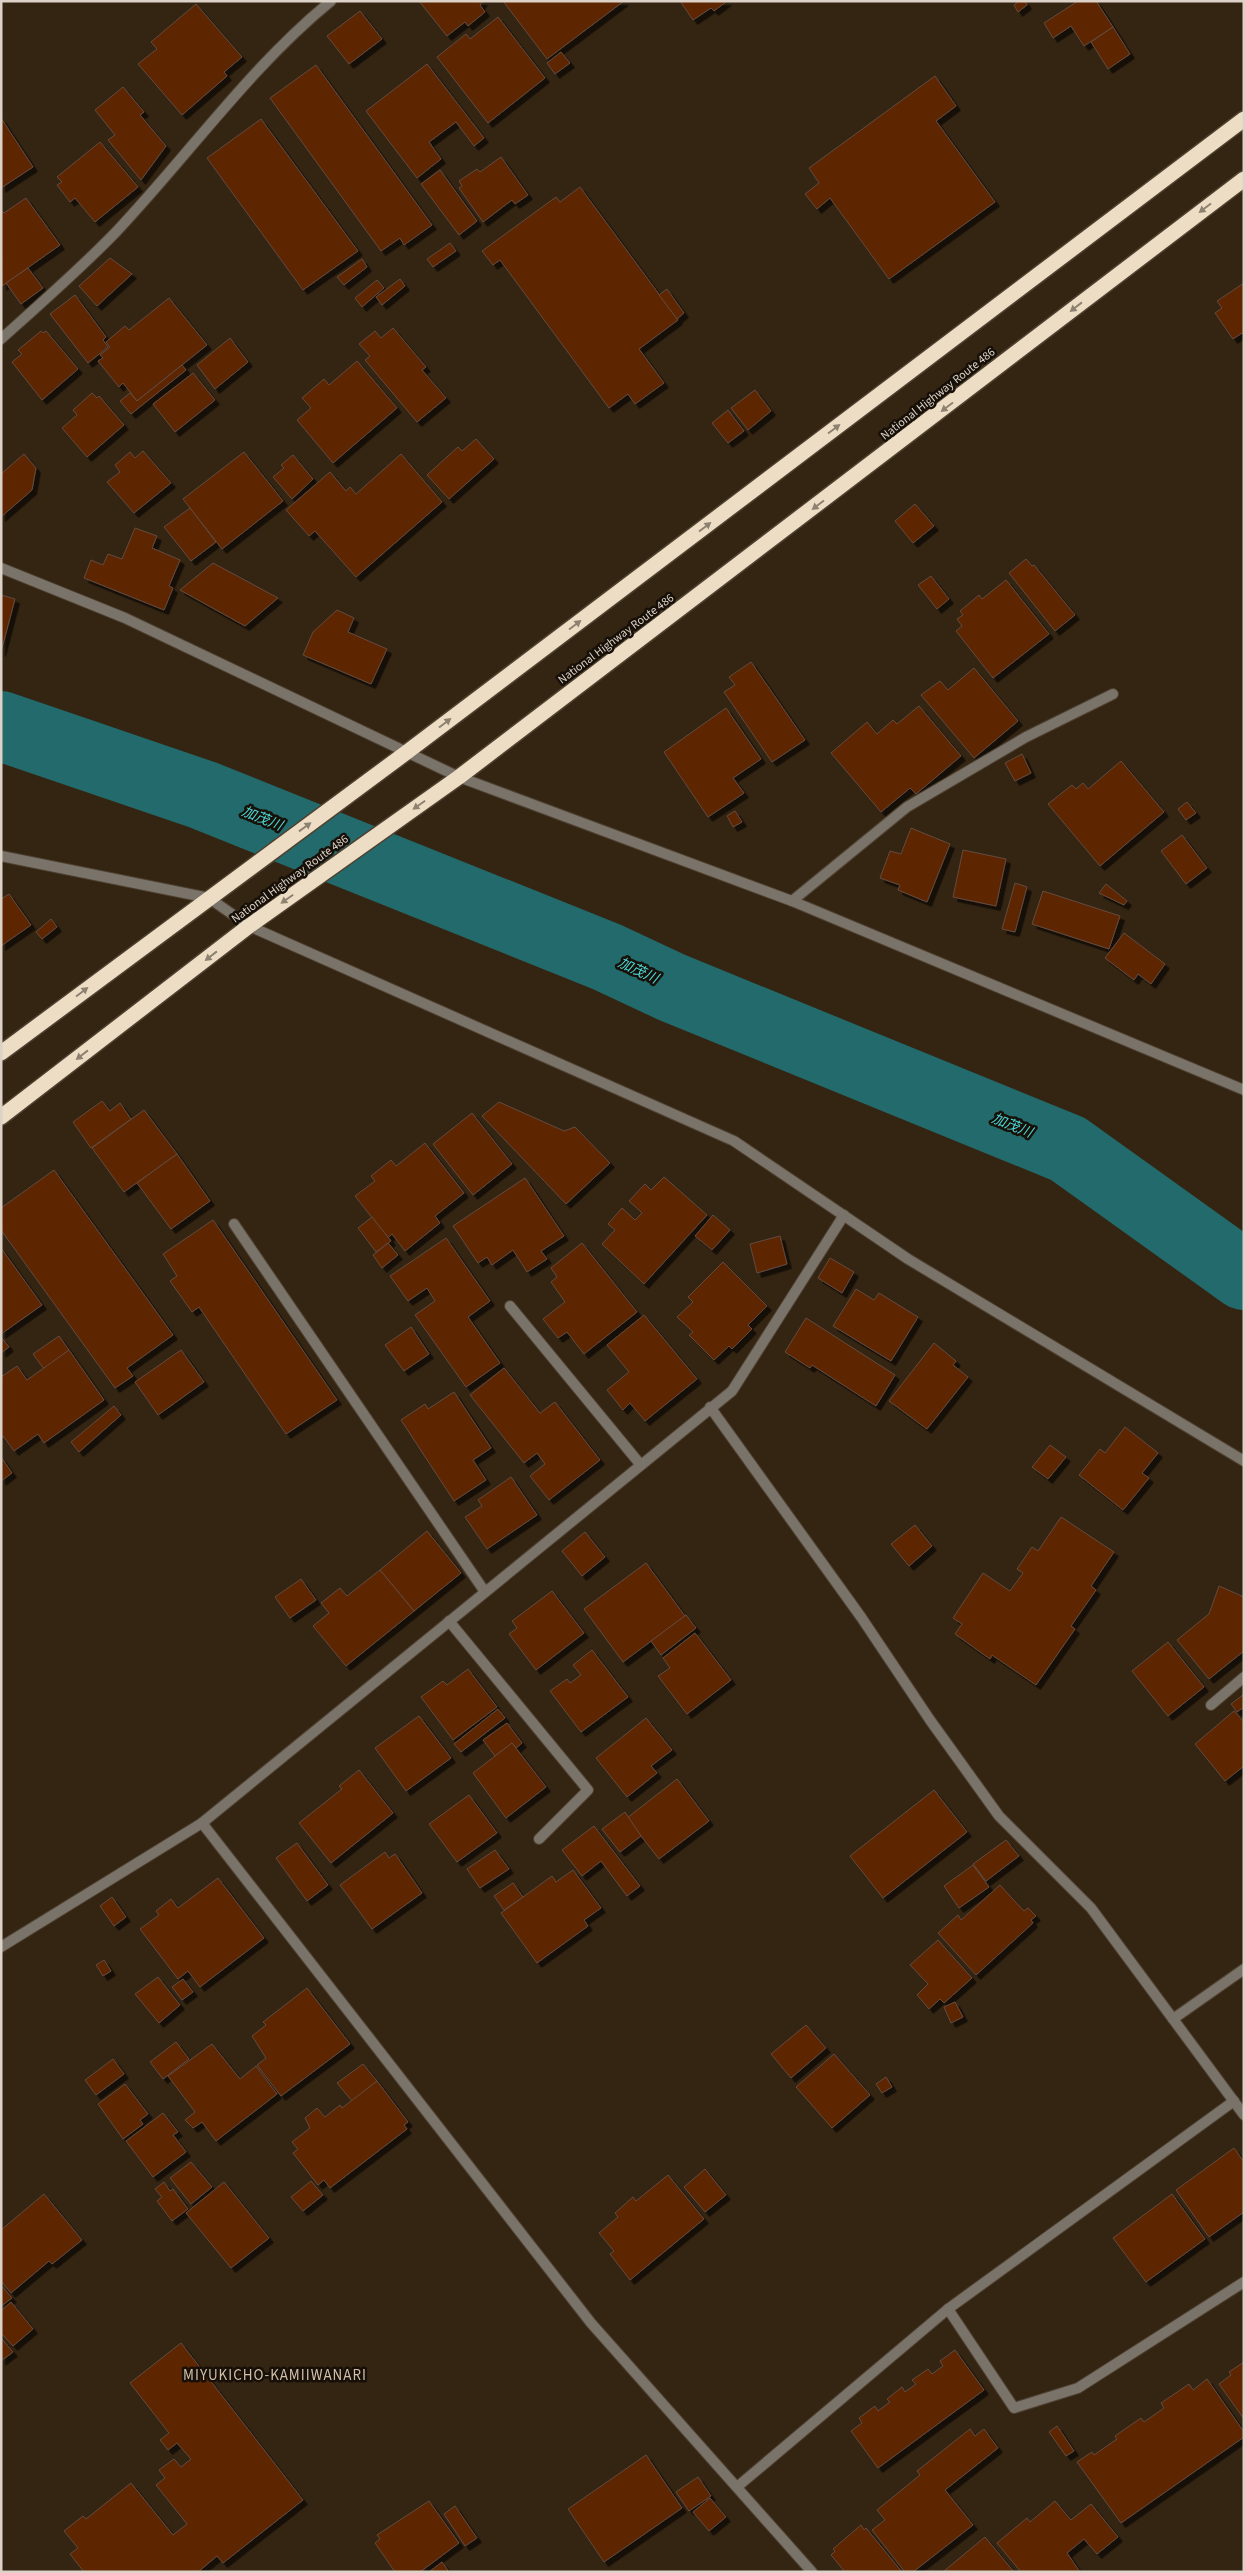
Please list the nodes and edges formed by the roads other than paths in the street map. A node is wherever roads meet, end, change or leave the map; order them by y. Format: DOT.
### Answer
graph roads {
  1 [pos="332,1"];
  2 [pos="1244,119"];
  3 [pos="1244,179"];
  4 [pos="1,339"];
  5 [pos="1,568"];
  6 [pos="1113,694"];
  7 [pos="406,752"];
  8 [pos="459,777"];
  9 [pos="1,856"];
  10 [pos="209,898"];
  11 [pos="792,901"];
  12 [pos="249,926"];
  13 [pos="1,1053"];
  14 [pos="1244,1090"];
  15 [pos="1,1117"];
  16 [pos="844,1215"];
  17 [pos="234,1224"];
  18 [pos="510,1306"];
  19 [pos="710,1407"];
  20 [pos="1244,1461"];
  21 [pos="640,1464"];
  22 [pos="485,1592"];
  23 [pos="449,1621"];
  24 [pos="1244,1677"];
  25 [pos="1211,1705"];
  26 [pos="202,1824"];
  27 [pos="540,1839"];
  28 [pos="1,1947"];
  29 [pos="1244,1969"];
  30 [pos="1173,2019"];
  31 [pos="1234,2100"];
  32 [pos="1244,2115"];
  33 [pos="1244,2282"];
  34 [pos="948,2309"];
  35 [pos="737,2487"];
  36 [pos="812,2572"];
  1 -- 4 [label="street"];
  7 -- 2 [label="highway, one-way"];
  3 -- 8 [label="highway, National Highway Route 486, one-way"];
  5 -- 7 [label="street"];
  6 -- 11 [label="street"];
  7 -- 8 [label="street"];
  10 -- 7 [label="highway, one-way"];
  8 -- 11 [label="street"];
  8 -- 12 [label="highway, National Highway Route 486, one-way"];
  9 -- 10 [label="street"];
  10 -- 12 [label="street"];
  13 -- 10 [label="highway, one-way"];
  11 -- 14 [label="street"];
  12 -- 15 [label="highway, National Highway Route 486, one-way"];
  12 -- 16 [label="street"];
  16 -- 19 [label="street"];
  16 -- 20 [label="street"];
  17 -- 22 [label="street"];
  18 -- 21 [label="street"];
  19 -- 21 [label="street"];
  19 -- 30 [label="street"];
  21 -- 22 [label="street"];
  22 -- 23 [label="street"];
  23 -- 26 [label="street"];
  23 -- 27 [label="street"];
  24 -- 25 [label="street"];
  26 -- 28 [label="street"];
  26 -- 35 [label="street"];
  29 -- 30 [label="street"];
  30 -- 31 [label="street"];
  31 -- 32 [label="street"];
  31 -- 34 [label="street"];
  33 -- 34 [label="street"];
  34 -- 35 [label="street"];
  35 -- 36 [label="street"];
}
